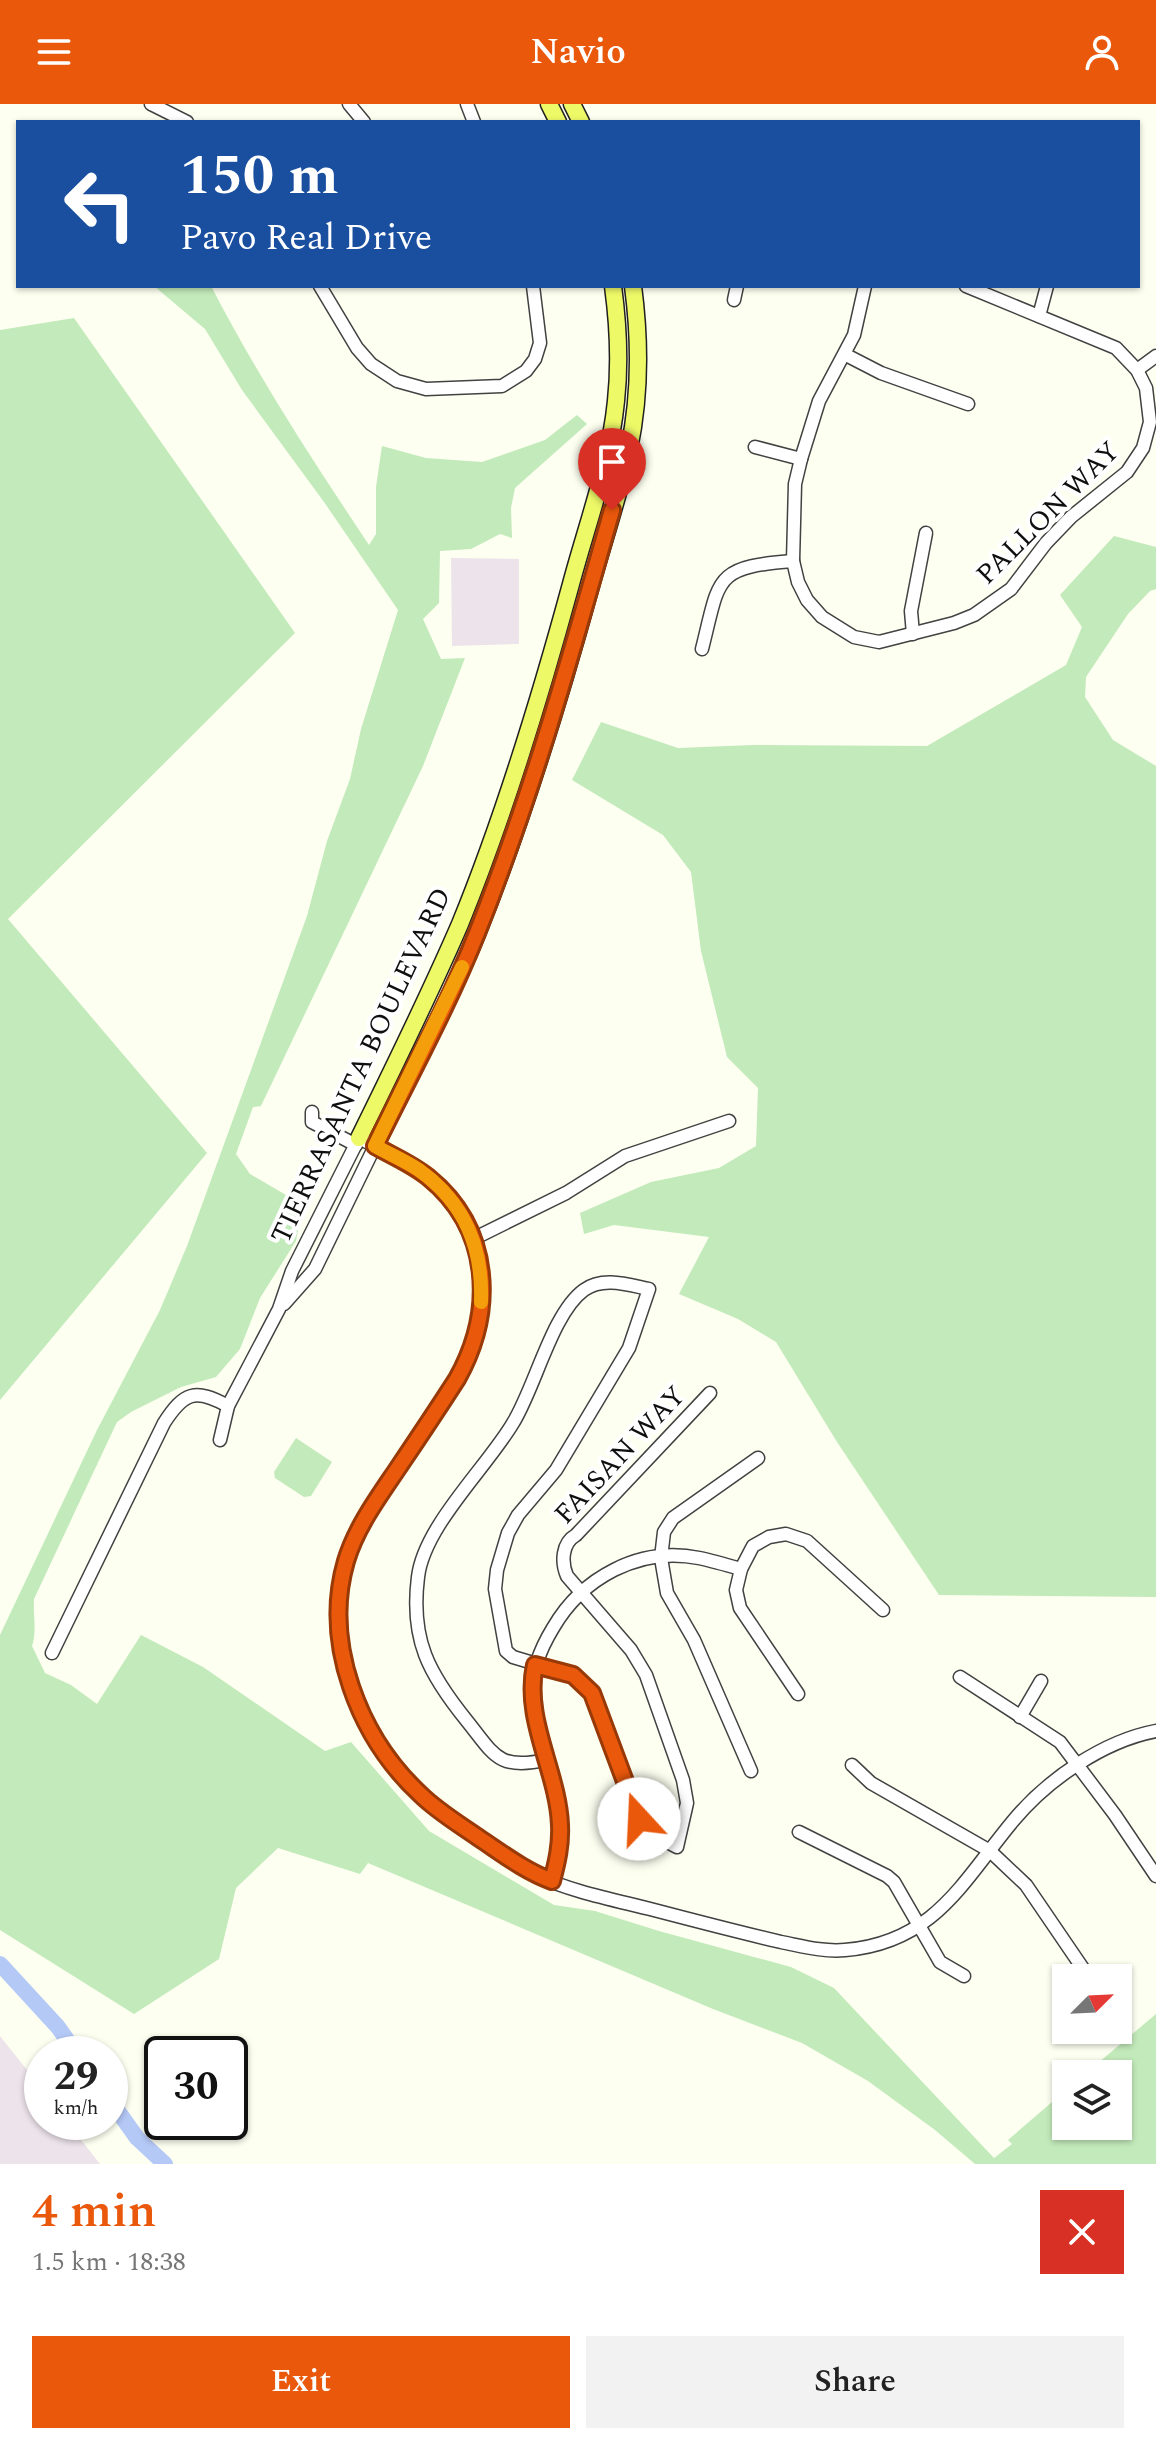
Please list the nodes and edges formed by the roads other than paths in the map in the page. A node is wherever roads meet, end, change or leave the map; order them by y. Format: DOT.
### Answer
graph roads {
  1 [pos="151,104"];
  2 [pos="349,104"];
  3 [pos="183,120"];
  4 [pos="362,120"];
  5 [pos="321,288"];
  6 [pos="533,288"];
  7 [pos="613,288"];
  8 [pos="633,288"];
  9 [pos="737,288"];
  10 [pos="865,288"];
  11 [pos="971,288"];
  12 [pos="1046,288"];
  13 [pos="734,300"];
  14 [pos="1039,316"];
  15 [pos="846,355"];
  16 [pos="1156,356"];
  17 [pos="1137,370"];
  18 [pos="968,404"];
  19 [pos="755,447"];
  20 [pos="1143,448"];
  21 [pos="1156,455"];
  22 [pos="801,459"];
  23 [pos="926,533"];
  24 [pos="793,561"];
  25 [pos="913,634"];
  26 [pos="702,649"];
  27 [pos="528,731"];
  28 [pos="524,804"];
  29 [pos="312,1112"];
  30 [pos="729,1121"];
  31 [pos="358,1141"];
  32 [pos="375,1146"];
  33 [pos="475,1238"];
  34 [pos="279,1309"];
  35 [pos="710,1393"];
  36 [pos="228,1406"];
  37 [pos="220,1440"];
  38 [pos="758,1458"];
  39 [pos="661,1558"];
  40 [pos="741,1569"];
  41 [pos="579,1592"];
  42 [pos="883,1610"];
  43 [pos="52,1653"];
  44 [pos="535,1665"];
  45 [pos="960,1677"];
  46 [pos="1041,1681"];
  47 [pos="798,1694"];
  48 [pos="1020,1717"];
  49 [pos="1156,1731"];
  50 [pos="546,1760"];
  51 [pos="1077,1763"];
  52 [pos="852,1765"];
  53 [pos="751,1771"];
  54 [pos="799,1832"];
  55 [pos="990,1851"];
  56 [pos="1156,1876"];
  57 [pos="552,1881"];
  58 [pos="920,1925"];
  59 [pos="1080,1964"];
  60 [pos="964,1976"];
  1 -- 3 [label="street"];
  2 -- 4 [label="street"];
  5 -- 6 [label="street"];
  7 -- 27 [label="main road, TIERRASANTA BOULEVARD"];
  8 -- 28 [label="main road, TIERRASANTA BOULEVARD"];
  9 -- 13 [label="street"];
  10 -- 15 [label="street, PALLON WAY"];
  11 -- 14 [label="street"];
  12 -- 14 [label="street"];
  14 -- 17 [label="street"];
  15 -- 18 [label="street"];
  15 -- 22 [label="street, PALLON WAY"];
  16 -- 17 [label="street"];
  17 -- 20 [label="street"];
  19 -- 22 [label="street"];
  20 -- 21 [label="street"];
  20 -- 25 [label="street, PALLON WAY"];
  22 -- 24 [label="street, PALLON WAY"];
  23 -- 25 [label="street"];
  24 -- 25 [label="street, PALLON WAY"];
  24 -- 26 [label="street"];
  27 -- 28 [label="main road"];
  27 -- 31 [label="main road, TIERRASANTA BOULEVARD"];
  28 -- 32 [label="main road, TIERRASANTA BOULEVARD"];
  29 -- 31 [label="street"];
  30 -- 33 [label="street"];
  31 -- 32 [label="street"];
  31 -- 34 [label="street, TIERRASANTA BOULEVARD"];
  32 -- 33 [label="street"];
  32 -- 34 [label="street, TIERRASANTA BOULEVARD"];
  33 -- 57 [label="street"];
  34 -- 36 [label="street, TIERRASANTA BOULEVARD"];
  35 -- 41 [label="street, FAISAN WAY"];
  36 -- 37 [label="street, TIERRASANTA BOULEVARD"];
  36 -- 43 [label="street"];
  38 -- 39 [label="street"];
  39 -- 40 [label="street"];
  39 -- 41 [label="street"];
  39 -- 53 [label="street"];
  40 -- 42 [label="street"];
  40 -- 47 [label="street"];
  41 -- 44 [label="street"];
  41 -- 44 [label="street, FAISAN WAY"];
  44 -- 50 [label="street"];
  44 -- 50 [label="street"];
  45 -- 48 [label="street"];
  46 -- 48 [label="street"];
  48 -- 51 [label="street"];
  49 -- 51 [label="street"];
  50 -- 57 [label="street"];
  51 -- 55 [label="street"];
  51 -- 56 [label="street"];
  52 -- 55 [label="street"];
  54 -- 58 [label="street"];
  55 -- 58 [label="street"];
  55 -- 59 [label="street"];
  57 -- 58 [label="street"];
  58 -- 60 [label="street"];
}
